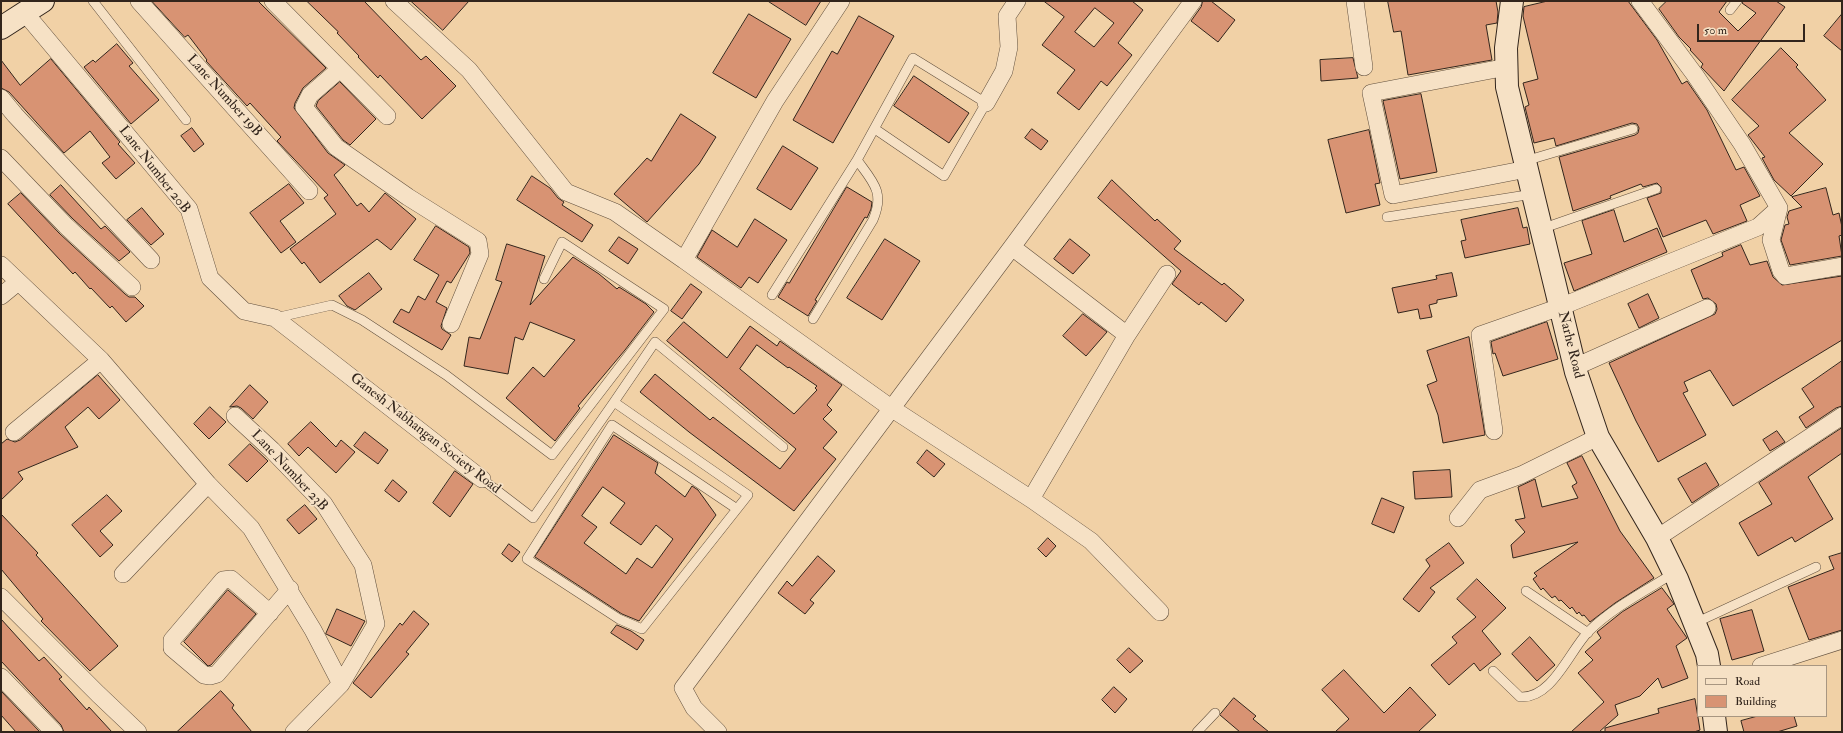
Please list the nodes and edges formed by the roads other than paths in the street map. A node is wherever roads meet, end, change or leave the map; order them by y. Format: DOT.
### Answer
graph roads {
  1 [pos="43,1"];
  2 [pos="93,1"];
  3 [pos="139,1"];
  4 [pos="273,1"];
  5 [pos="394,1"];
  6 [pos="841,1"];
  7 [pos="1017,1"];
  8 [pos="1193,1"];
  9 [pos="1355,1"];
  10 [pos="1512,1"];
  11 [pos="1640,1"];
  12 [pos="1737,1"];
  13 [pos="1730,10"];
  14 [pos="24,13"];
  15 [pos="1,28"];
  16 [pos="1364,67"];
  17 [pos="1507,67"];
  18 [pos="340,69"];
  19 [pos="1,98"];
  20 [pos="986,103"];
  21 [pos="387,116"];
  22 [pos="186,120"];
  23 [pos="874,129"];
  24 [pos="1633,129"];
  25 [pos="1,158"];
  26 [pos="857,160"];
  27 [pos="1526,165"];
  28 [pos="1656,189"];
  29 [pos="309,191"];
  30 [pos="1533,194"];
  31 [pos="1779,208"];
  32 [pos="1387,217"];
  33 [pos="1541,229"];
  34 [pos="1012,247"];
  35 [pos="150,260"];
  36 [pos="684,260"];
  37 [pos="1,265"];
  38 [pos="1842,266"];
  39 [pos="1166,274"];
  40 [pos="544,279"];
  41 [pos="18,282"];
  42 [pos="132,287"];
  43 [pos="772,295"];
  44 [pos="1,296"];
  45 [pos="1560,307"];
  46 [pos="1707,308"];
  47 [pos="275,318"];
  48 [pos="813,319"];
  49 [pos="451,324"];
  50 [pos="1127,335"];
  51 [pos="101,360"];
  52 [pos="1575,367"];
  53 [pos="614,402"];
  54 [pos="891,408"];
  55 [pos="235,416"];
  56 [pos="1842,416"];
  57 [pos="1494,431"];
  58 [pos="14,432"];
  59 [pos="1598,437"];
  60 [pos="783,447"];
  61 [pos="562,474"];
  62 [pos="482,479"];
  63 [pos="574,483"];
  64 [pos="208,484"];
  65 [pos="1031,499"];
  66 [pos="737,509"];
  67 [pos="1458,518"];
  68 [pos="1657,538"];
  69 [pos="1816,567"];
  70 [pos="123,574"];
  71 [pos="1674,574"];
  72 [pos="290,589"];
  73 [pos="1526,591"];
  74 [pos="1,597"];
  75 [pos="1160,612"];
  76 [pos="270,613"];
  77 [pos="1695,623"];
  78 [pos="1588,633"];
  79 [pos="1842,640"];
  80 [pos="1709,665"];
  81 [pos="1764,665"];
  82 [pos="1492,672"];
  83 [pos="1,677"];
  84 [pos="341,684"];
  85 [pos="1215,712"];
  86 [pos="1714,717"];
  87 [pos="54,732"];
  88 [pos="138,732"];
  89 [pos="294,732"];
  90 [pos="718,732"];
  91 [pos="1197,732"];
  92 [pos="1716,732"];
  1 -- 14 [label="street"];
  2 -- 22 [label="lane"];
  3 -- 29 [label="street, Lane Number 19B"];
  4 -- 18 [label="street"];
  5 -- 36 [label="street"];
  6 -- 36 [label="street"];
  7 -- 20 [label="street"];
  8 -- 34 [label="street"];
  9 -- 16 [label="street"];
  10 -- 17 [label="street, Narhe Road"];
  11 -- 31 [label="street"];
  12 -- 13 [label="lane"];
  14 -- 15 [label="street"];
  14 -- 47 [label="street, Lane Number 20B"];
  17 -- 27 [label="street, Narhe Road"];
  17 -- 27 [label="street"];
  18 -- 21 [label="street"];
  18 -- 49 [label="street"];
  19 -- 35 [label="street"];
  20 -- 23 [label="lane"];
  20 -- 23 [label="lane"];
  23 -- 26 [label="lane"];
  24 -- 27 [label="lane"];
  25 -- 42 [label="street"];
  26 -- 43 [label="lane"];
  26 -- 48 [label="lane"];
  27 -- 30 [label="street, Narhe Road"];
  28 -- 33 [label="lane"];
  30 -- 32 [label="lane"];
  30 -- 33 [label="street, Narhe Road"];
  31 -- 38 [label="street"];
  31 -- 45 [label="street"];
  33 -- 45 [label="street, Narhe Road"];
  34 -- 50 [label="street"];
  34 -- 54 [label="street"];
  36 -- 54 [label="street"];
  37 -- 41 [label="street"];
  39 -- 50 [label="street"];
  40 -- 47 [label="lane"];
  41 -- 44 [label="street"];
  41 -- 51 [label="street"];
  45 -- 52 [label="street, Narhe Road"];
  45 -- 57 [label="street"];
  46 -- 52 [label="street"];
  47 -- 62 [label="street, Ganesh Nabhangan Society Road"];
  50 -- 65 [label="street"];
  51 -- 58 [label="street"];
  51 -- 64 [label="street"];
  52 -- 59 [label="street, Narhe Road"];
  53 -- 60 [label="lane, Ganesh Nabhangan Society Road"];
  53 -- 61 [label="lane, Ganesh Nabhangan Society Road"];
  53 -- 66 [label="lane"];
  54 -- 65 [label="street"];
  54 -- 90 [label="street"];
  55 -- 84 [label="street, Lane Number 23B"];
  56 -- 68 [label="street"];
  59 -- 67 [label="street"];
  59 -- 68 [label="street, Narhe Road"];
  61 -- 62 [label="lane, Ganesh Nabhangan Society Road"];
  61 -- 63 [label="lane"];
  63 -- 66 [label="lane"];
  63 -- 66 [label="lane"];
  64 -- 70 [label="street"];
  64 -- 72 [label="street"];
  65 -- 75 [label="street"];
  68 -- 71 [label="street, Narhe Road"];
  69 -- 77 [label="lane"];
  71 -- 77 [label="street, Narhe Road"];
  71 -- 78 [label="lane"];
  72 -- 76 [label="street"];
  72 -- 84 [label="street"];
  73 -- 78 [label="lane"];
  74 -- 88 [label="street"];
  76 -- 76 [label="street"];
  77 -- 80 [label="street, Narhe Road"];
  78 -- 82 [label="lane"];
  79 -- 81 [label="street"];
  83 -- 87 [label="street"];
  84 -- 89 [label="street, Lane Number 23B"];
  85 -- 91 [label="lane"];
  86 -- 92 [label="street"];
}
